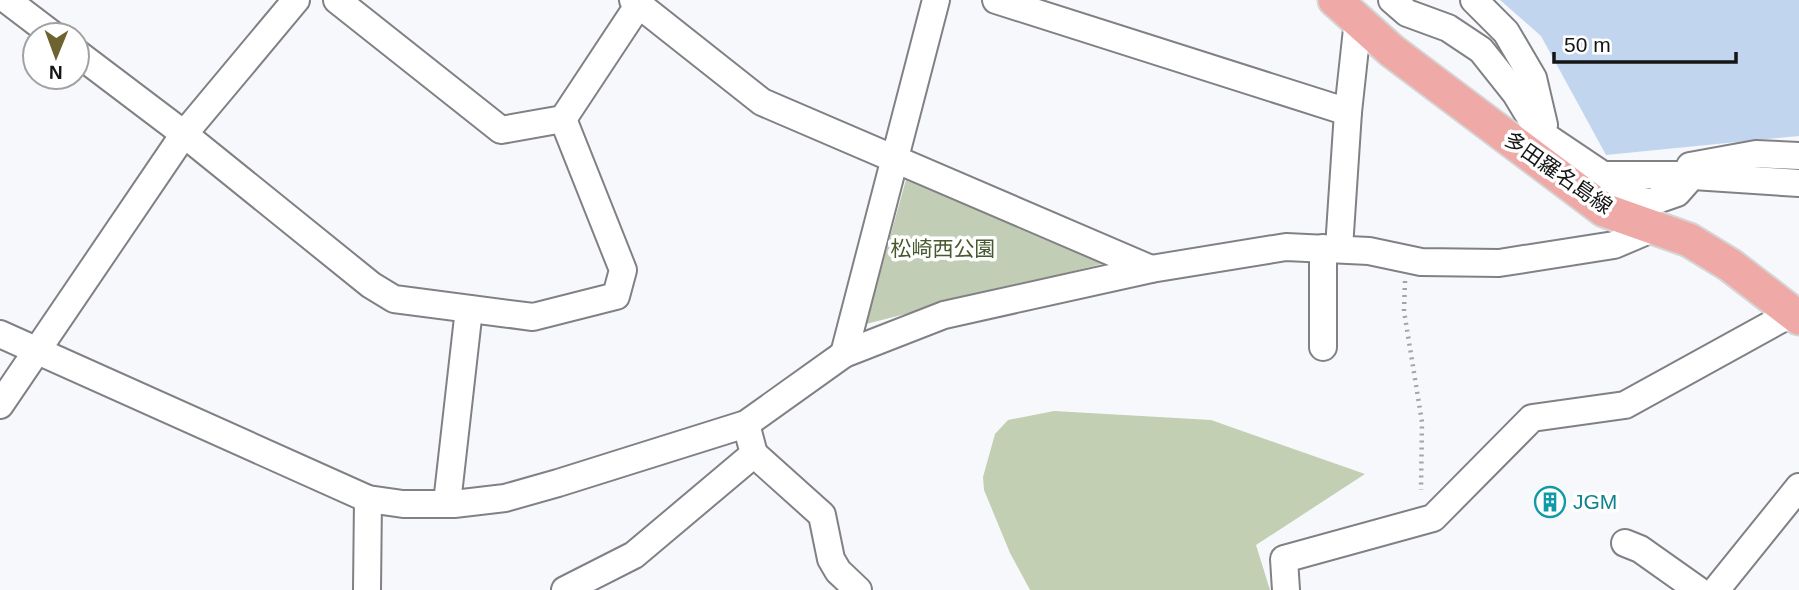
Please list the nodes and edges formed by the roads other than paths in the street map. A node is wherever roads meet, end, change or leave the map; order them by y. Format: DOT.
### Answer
graph roads {
  1 [pos="7,0"];
  2 [pos="296,0"];
  3 [pos="337,0"];
  4 [pos="936,0"];
  5 [pos="996,0"];
  6 [pos="1392,0"];
  7 [pos="1474,0"];
  8 [pos="636,2"];
  9 [pos="1346,10"];
  10 [pos="35,21"];
  11 [pos="91,64"];
  12 [pos="1348,112"];
  13 [pos="563,119"];
  14 [pos="184,134"];
  15 [pos="1547,137"];
  16 [pos="1799,156"];
  17 [pos="895,159"];
  18 [pos="1599,173"];
  19 [pos="1643,175"];
  20 [pos="1692,176"];
  21 [pos="1799,183"];
  22 [pos="1654,228"];
  23 [pos="1331,248"];
  24 [pos="1151,269"];
  25 [pos="469,309"];
  26 [pos="1796,315"];
  27 [pos="0,334"];
  28 [pos="1323,347"];
  29 [pos="36,350"];
  30 [pos="844,354"];
  31 [pos="0,405"];
  32 [pos="746,424"];
  33 [pos="754,454"];
  34 [pos="1799,487"];
  35 [pos="368,499"];
  36 [pos="447,503"];
  37 [pos="1625,543"];
  38 [pos="366,590"];
  39 [pos="565,590"];
  40 [pos="858,590"];
  41 [pos="1286,590"];
  42 [pos="1698,590"];
  43 [pos="1716,590"];
  1 -- 10 [label="street"];
  2 -- 14 [label="street"];
  3 -- 13 [label="street"];
  4 -- 17 [label="street"];
  5 -- 12 [label="street"];
  6 -- 15 [label="street"];
  7 -- 15 [label="street"];
  8 -- 13 [label="street"];
  8 -- 17 [label="street"];
  9 -- 12 [label="street"];
  9 -- 22 [label="main road, 多田羅名島線"];
  11 -- 14 [label="street"];
  12 -- 23 [label="street"];
  13 -- 25 [label="street"];
  14 -- 25 [label="street"];
  14 -- 29 [label="street"];
  15 -- 18 [label="street"];
  16 -- 19 [label="street"];
  17 -- 24 [label="street"];
  17 -- 30 [label="street"];
  18 -- 19 [label="street"];
  18 -- 20 [label="street"];
  19 -- 20 [label="street"];
  20 -- 21 [label="street"];
  22 -- 23 [label="street"];
  22 -- 26 [label="main road, 多田羅名島線"];
  23 -- 24 [label="street"];
  23 -- 28 [label="street"];
  24 -- 30 [label="street"];
  25 -- 36 [label="street"];
  26 -- 41 [label="street"];
  27 -- 29 [label="street"];
  29 -- 31 [label="street"];
  29 -- 35 [label="street"];
  30 -- 32 [label="street"];
  32 -- 33 [label="street"];
  32 -- 36 [label="street"];
  33 -- 39 [label="street"];
  33 -- 40 [label="street"];
  34 -- 43 [label="street"];
  35 -- 36 [label="street"];
  35 -- 38 [label="street"];
  37 -- 42 [label="street"];
}
